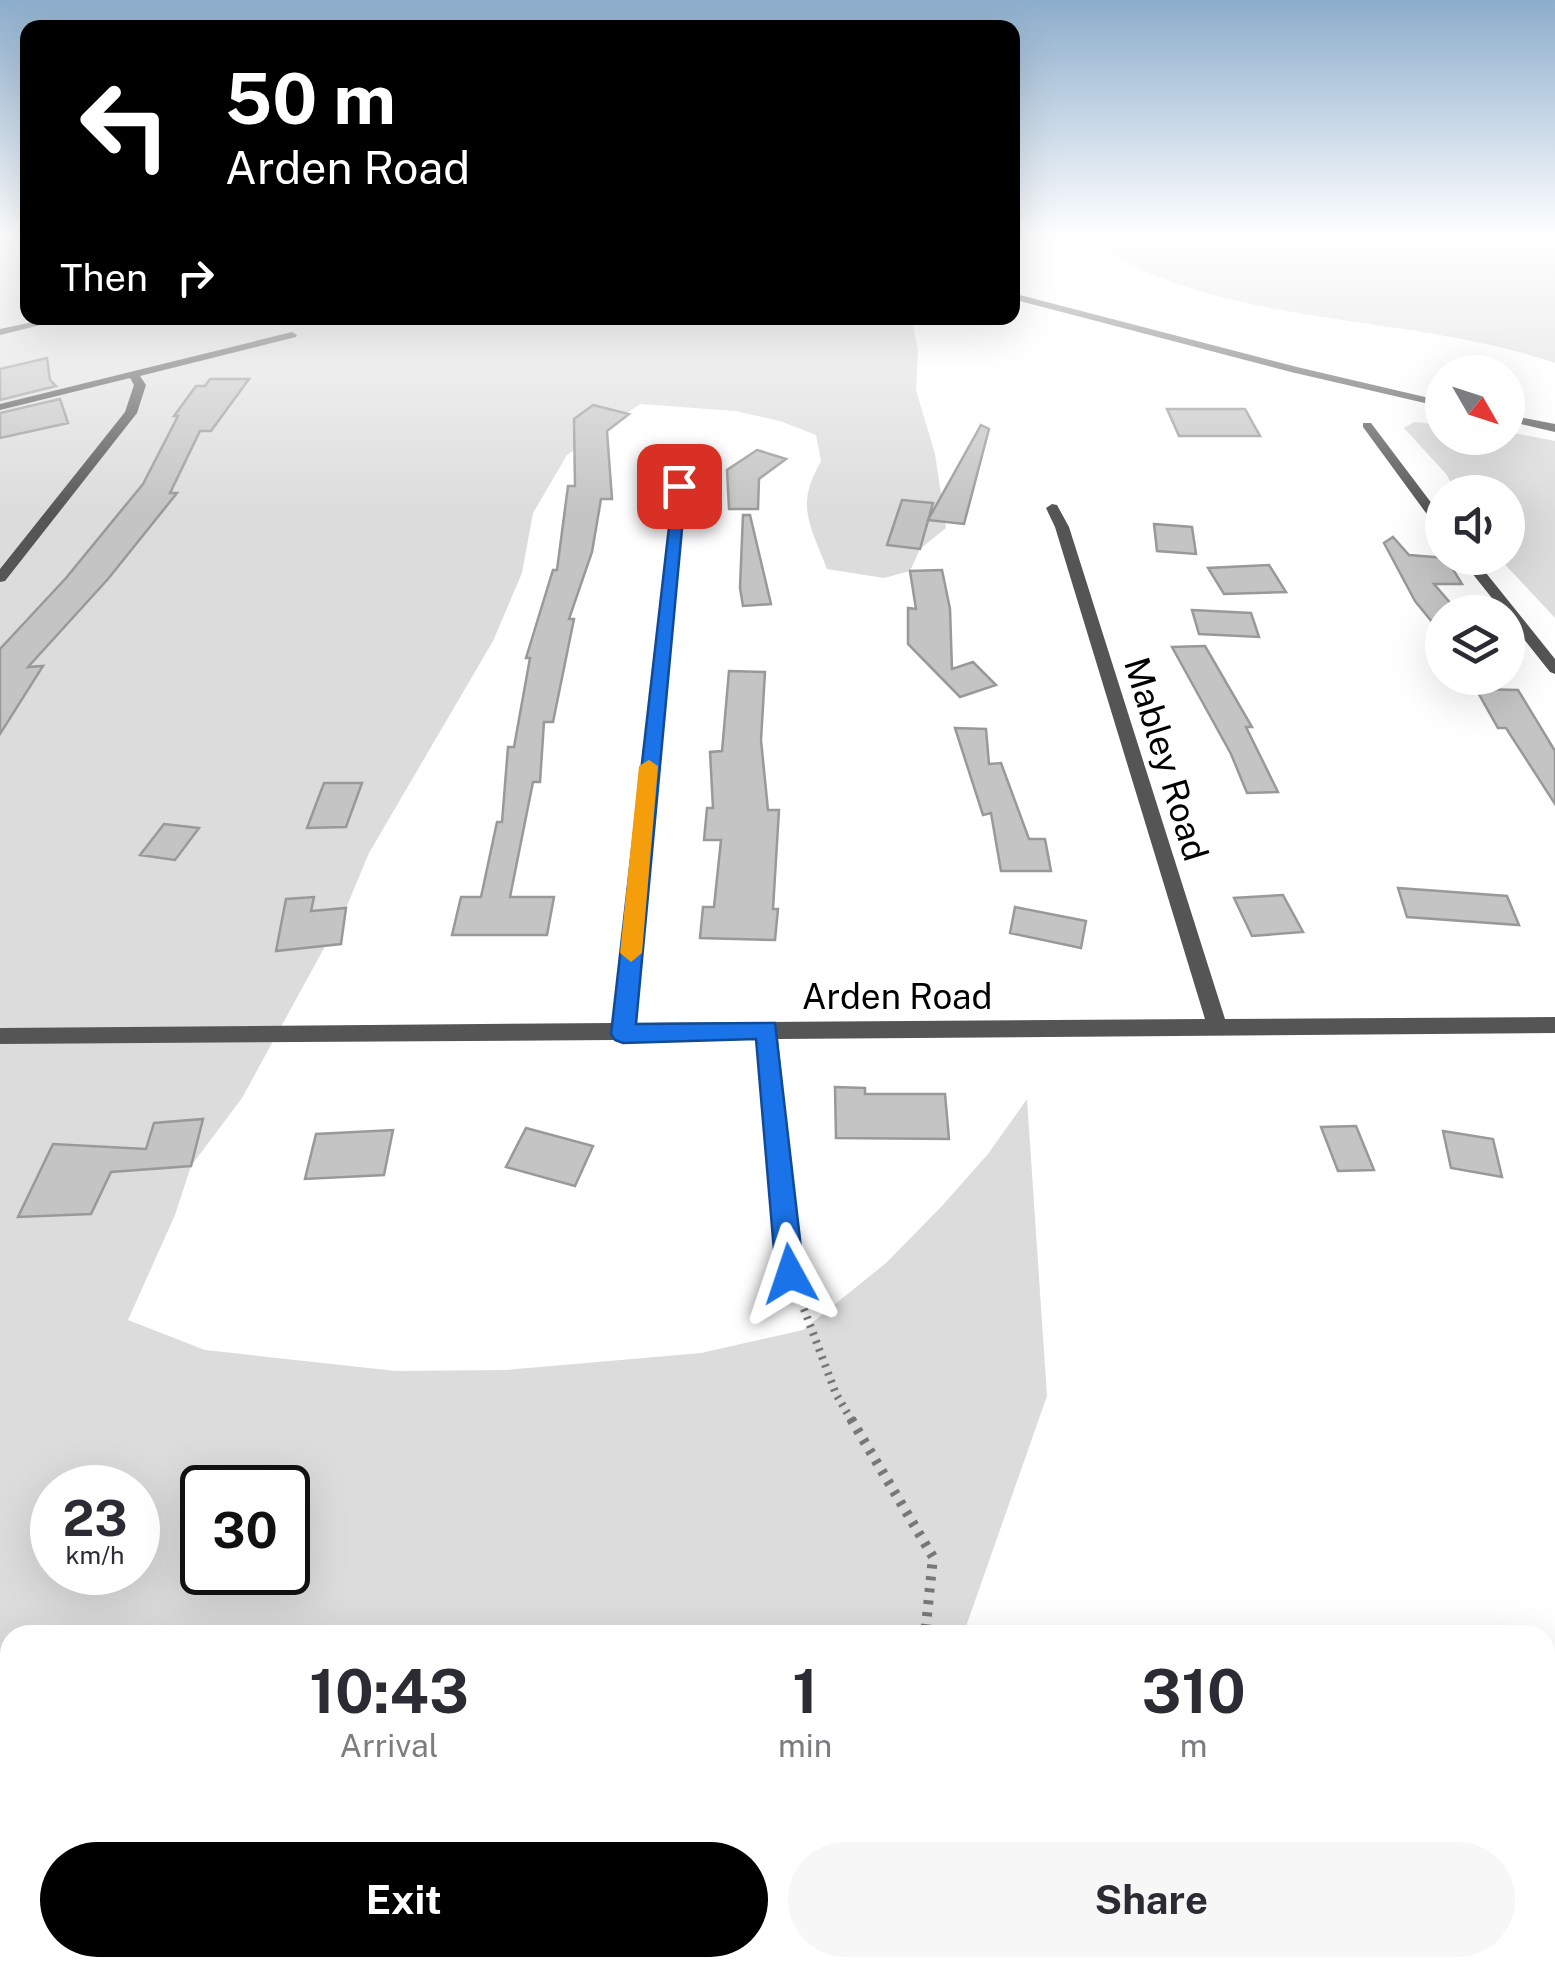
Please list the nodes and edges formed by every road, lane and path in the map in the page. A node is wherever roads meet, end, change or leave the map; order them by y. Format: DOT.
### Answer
graph roads {
  1 [pos="1130,327"];
  2 [pos="292,335"];
  3 [pos="133,374"];
  4 [pos="1425,400"];
  5 [pos="0,407"];
  6 [pos="1525,422"];
  7 [pos="1367,425"];
  8 [pos="1555,428"];
  9 [pos="683,450"];
  10 [pos="1425,503"];
  11 [pos="1052,508"];
  12 [pos="1481,575"];
  13 [pos="0,578"];
  14 [pos="1555,669"];
  15 [pos="1555,1025"];
  16 [pos="767,1029"];
  17 [pos="1218,1029"];
  18 [pos="623,1034"];
  19 [pos="0,1036"];
  20 [pos="790,1274"];
  21 [pos="926,1625"];
  1 -- 4 [label="street"];
  2 -- 3 [label="street"];
  3 -- 5 [label="street"];
  3 -- 13 [label="street"];
  6 -- 8 [label="street"];
  7 -- 10 [label="street"];
  9 -- 18 [label="street"];
  11 -- 17 [label="street, Mabley Road"];
  12 -- 14 [label="street"];
  15 -- 17 [label="street, Arden Road"];
  16 -- 17 [label="street, Arden Road"];
  16 -- 18 [label="street, Arden Road"];
  16 -- 20 [label="street"];
  18 -- 19 [label="street, Arden Road"];
  20 -- 21 [label="path"];
}
